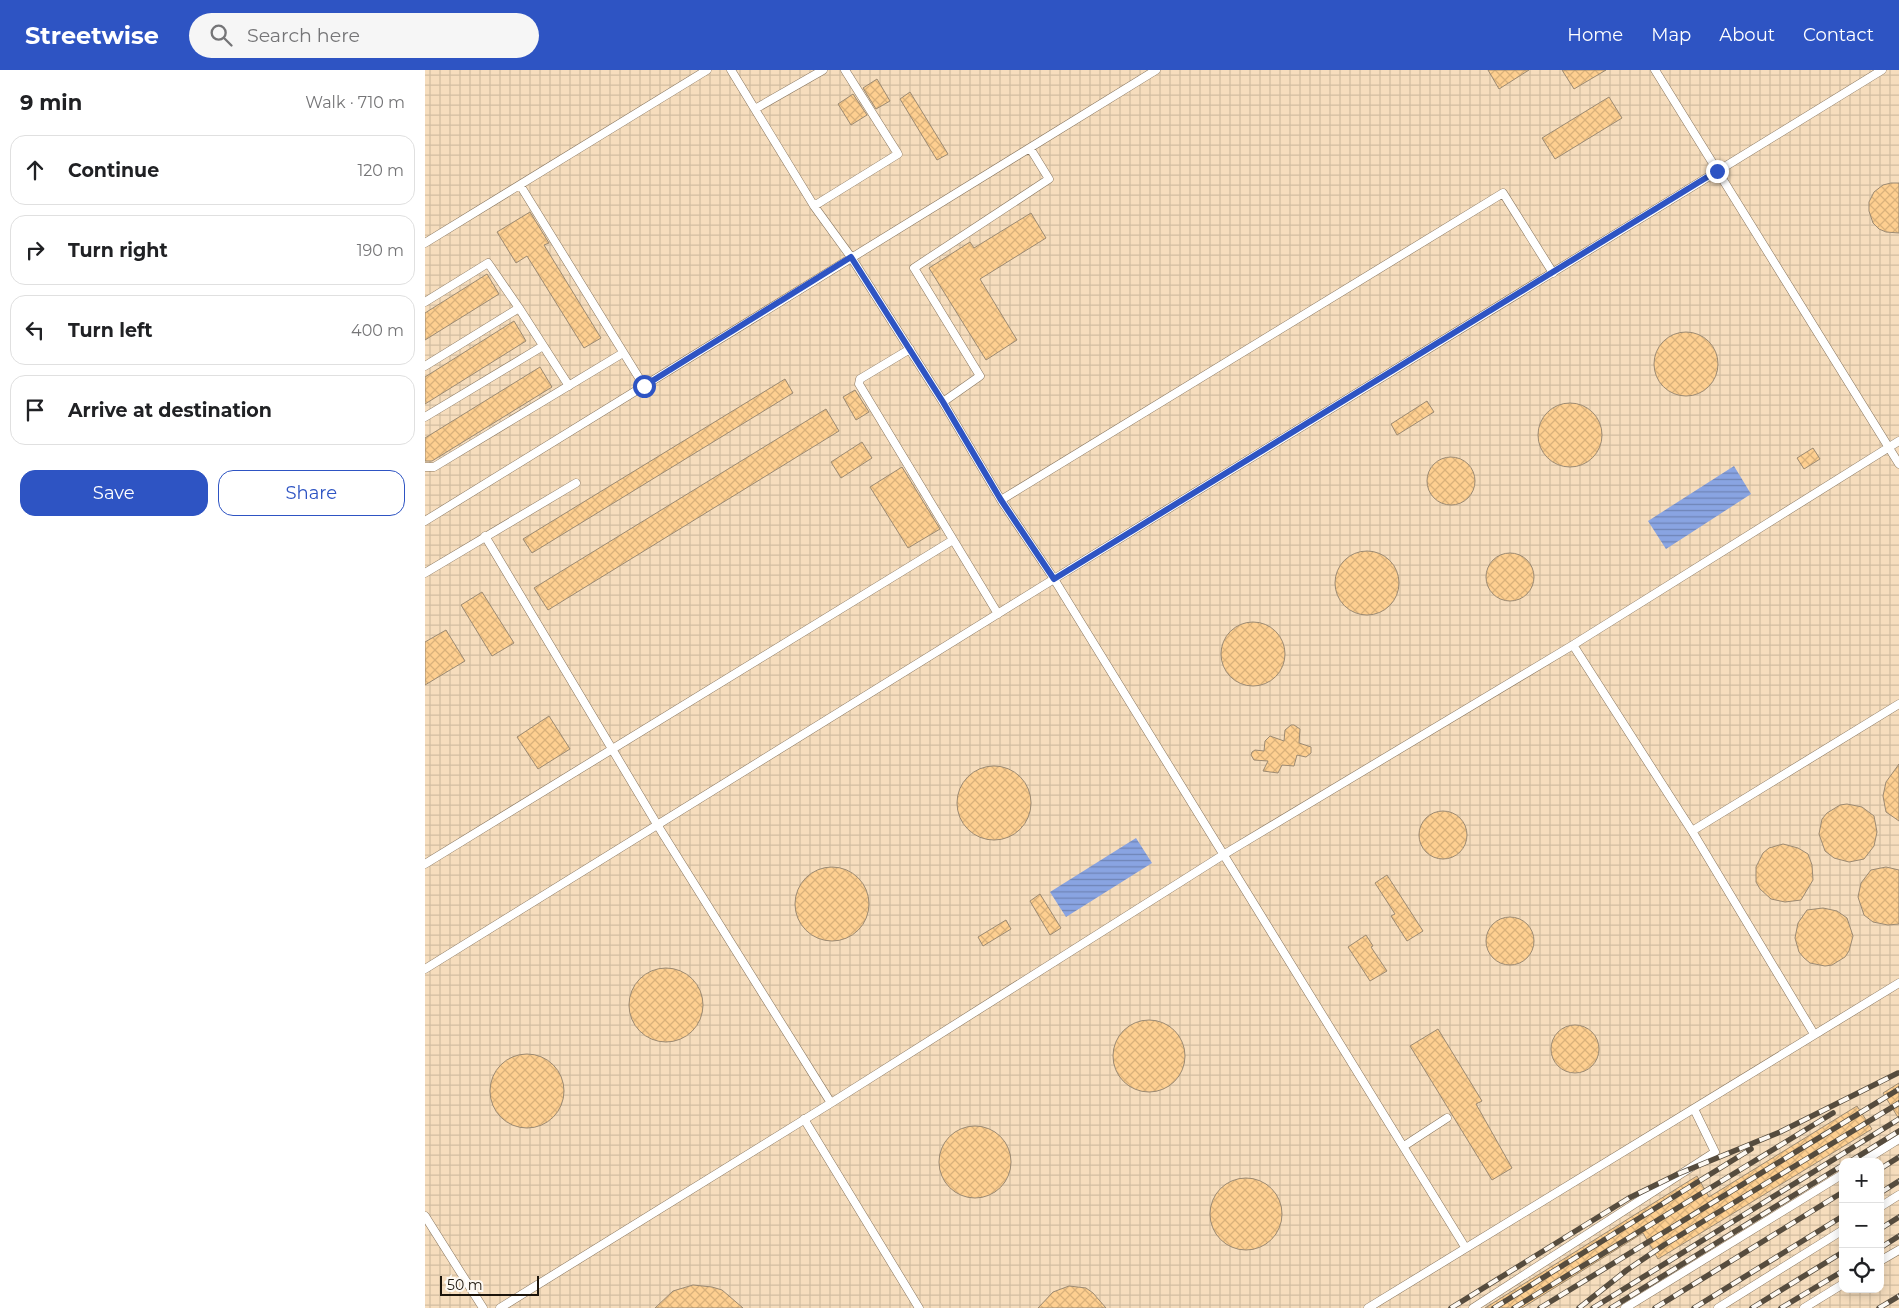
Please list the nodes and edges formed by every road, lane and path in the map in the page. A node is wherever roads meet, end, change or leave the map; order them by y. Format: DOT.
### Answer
graph roads {
  1 [pos="707,70"];
  2 [pos="731,70"];
  3 [pos="823,70"];
  4 [pos="845,70"];
  5 [pos="1156,70"];
  6 [pos="1655,70"];
  7 [pos="1882,70"];
  8 [pos="755,109"];
  9 [pos="1030,148"];
  10 [pos="1717,171"];
  11 [pos="520,185"];
  12 [pos="814,206"];
  13 [pos="425,243"];
  14 [pos="851,257"];
  15 [pos="1553,273"];
  16 [pos="425,302"];
  17 [pos="519,308"];
  18 [pos="543,346"];
  19 [pos="910,349"];
  20 [pos="623,353"];
  21 [pos="425,366"];
  22 [pos="569,386"];
  23 [pos="644,386"];
  24 [pos="943,402"];
  25 [pos="425,417"];
  26 [pos="1899,441"];
  27 [pos="1889,447"];
  28 [pos="1899,464"];
  29 [pos="425,467"];
  30 [pos="576,483"];
  31 [pos="1001,500"];
  32 [pos="425,521"];
  33 [pos="485,536"];
  34 [pos="953,540"];
  35 [pos="425,573"];
  36 [pos="1054,579"];
  37 [pos="998,614"];
  38 [pos="1573,645"];
  39 [pos="1899,704"];
  40 [pos="612,749"];
  41 [pos="657,826"];
  42 [pos="1692,831"];
  43 [pos="1223,855"];
  44 [pos="425,864"];
  45 [pos="425,969"];
  46 [pos="1899,983"];
  47 [pos="1815,1034"];
  48 [pos="831,1103"];
  49 [pos="1694,1109"];
  50 [pos="1447,1118"];
  51 [pos="804,1120"];
  52 [pos="1899,1139"];
  53 [pos="1404,1146"];
  54 [pos="1868,1158"];
  55 [pos="1839,1176"];
  56 [pos="1899,1196"];
  57 [pos="1884,1205"];
  58 [pos="425,1216"];
  59 [pos="1839,1232"];
  60 [pos="1465,1247"];
  61 [pos="1899,1250"];
  62 [pos="1884,1259"];
  63 [pos="1839,1286"];
  64 [pos="483,1308"];
  65 [pos="500,1308"];
  66 [pos="919,1308"];
  67 [pos="1368,1308"];
  68 [pos="1473,1308"];
  69 [pos="1625,1308"];
  70 [pos="1717,1308"];
  71 [pos="1804,1308"];
  1 -- 11 [label="lane"];
  2 -- 8 [label="lane"];
  3 -- 8 [label="lane"];
  4 -- 12 [label="lane"];
  5 -- 9 [label="lane"];
  6 -- 10 [label="lane"];
  7 -- 10 [label="lane"];
  8 -- 12 [label="lane"];
  9 -- 14 [label="lane"];
  9 -- 24 [label="lane"];
  10 -- 15 [label="lane"];
  10 -- 27 [label="lane"];
  11 -- 13 [label="lane"];
  11 -- 20 [label="lane"];
  12 -- 14 [label="lane"];
  14 -- 19 [label="lane"];
  14 -- 23 [label="lane"];
  15 -- 31 [label="lane"];
  15 -- 36 [label="lane"];
  16 -- 17 [label="lane"];
  17 -- 18 [label="lane"];
  17 -- 21 [label="lane"];
  18 -- 22 [label="lane"];
  18 -- 25 [label="lane"];
  19 -- 24 [label="lane"];
  19 -- 34 [label="lane"];
  20 -- 22 [label="lane"];
  20 -- 23 [label="lane"];
  22 -- 29 [label="lane"];
  23 -- 32 [label="lane"];
  24 -- 31 [label="lane"];
  26 -- 27 [label="lane"];
  27 -- 28 [label="lane"];
  27 -- 38 [label="lane"];
  30 -- 33 [label="lane"];
  31 -- 36 [label="lane"];
  33 -- 35 [label="lane"];
  33 -- 40 [label="lane"];
  34 -- 37 [label="lane"];
  34 -- 40 [label="lane"];
  36 -- 37 [label="lane"];
  36 -- 43 [label="lane"];
  37 -- 41 [label="lane"];
  38 -- 42 [label="lane"];
  38 -- 43 [label="lane"];
  39 -- 42 [label="lane"];
  40 -- 41 [label="lane"];
  40 -- 44 [label="lane"];
  41 -- 45 [label="lane"];
  41 -- 48 [label="lane"];
  42 -- 47 [label="lane"];
  43 -- 48 [label="lane"];
  43 -- 53 [label="lane"];
  46 -- 47 [label="lane"];
  47 -- 49 [label="lane"];
  48 -- 51 [label="lane"];
  49 -- 60 [label="lane"];
  49 -- 68 [label="lane"];
  50 -- 53 [label="lane"];
  51 -- 65 [label="lane"];
  51 -- 66 [label="lane"];
  52 -- 54 [label="lane"];
  53 -- 60 [label="lane"];
  55 -- 69 [label="lane"];
  56 -- 57 [label="lane"];
  58 -- 64 [label="lane"];
  59 -- 70 [label="lane"];
  60 -- 67 [label="lane"];
  61 -- 62 [label="lane"];
  63 -- 71 [label="lane"];
}
